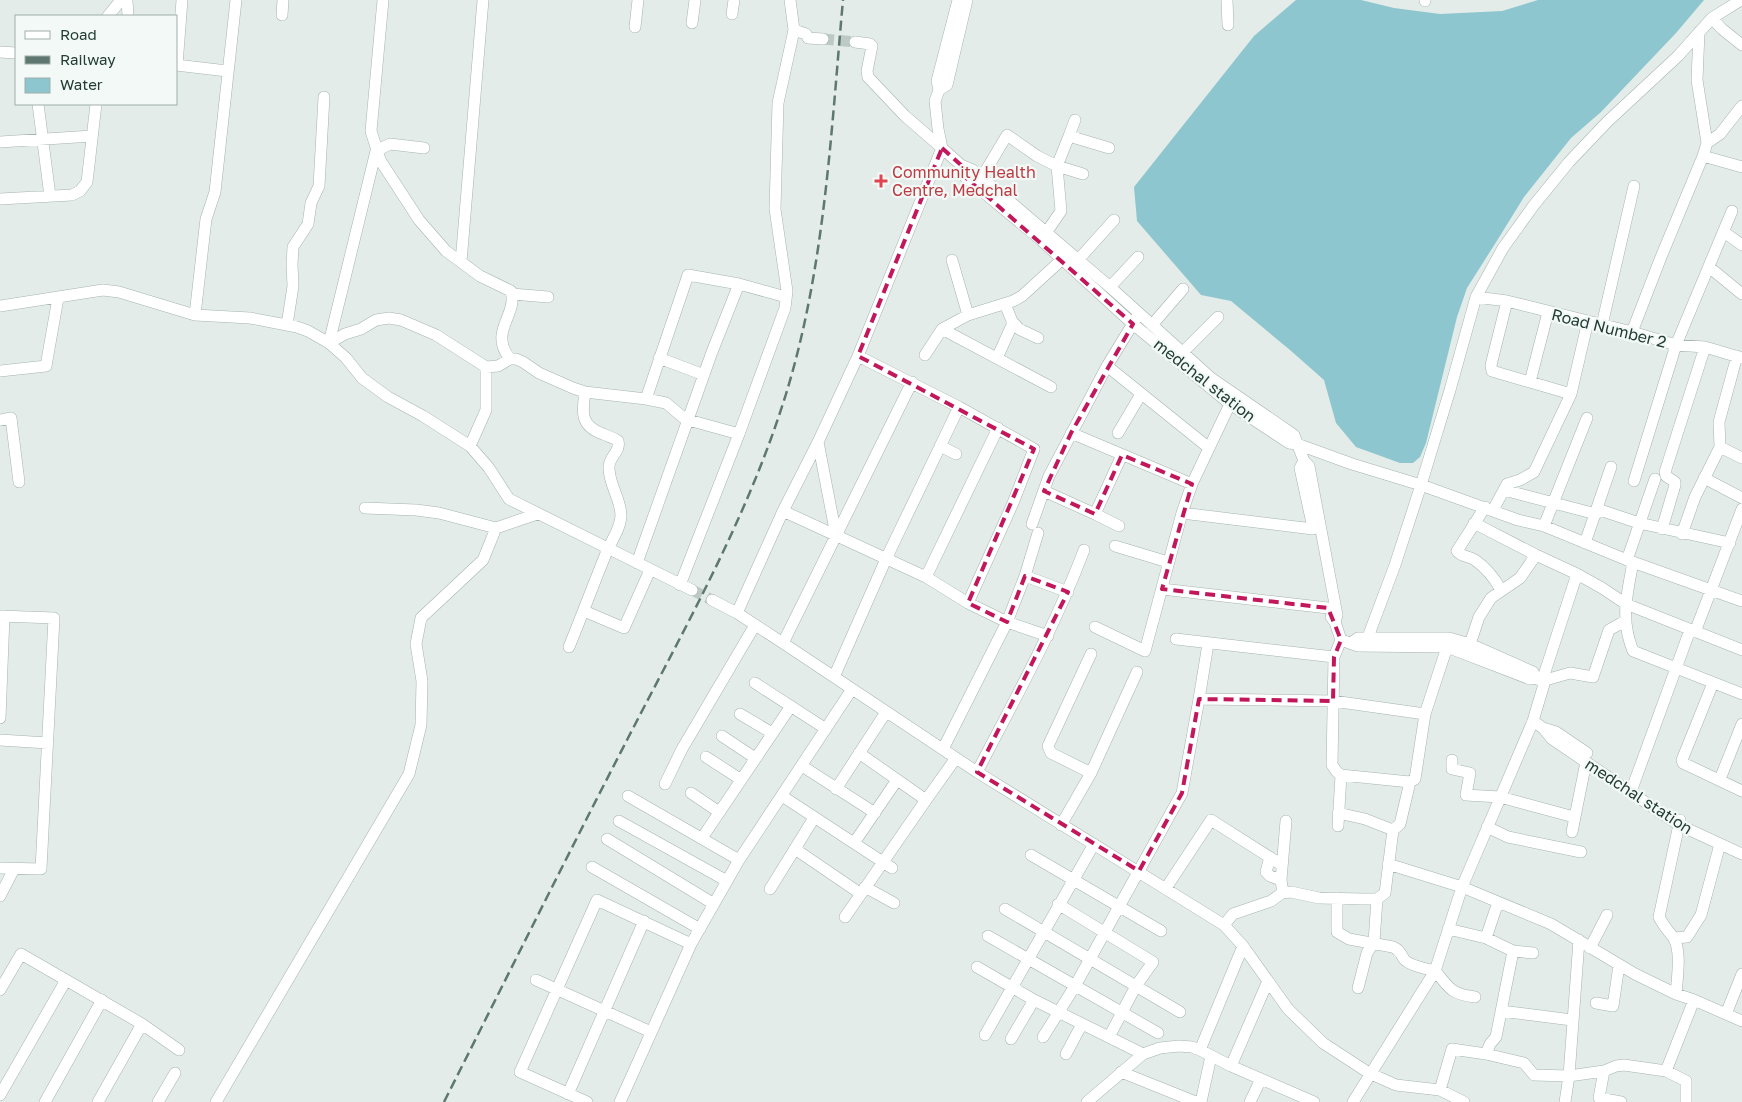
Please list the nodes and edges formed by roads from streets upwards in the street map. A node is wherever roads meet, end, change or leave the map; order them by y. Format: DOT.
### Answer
graph roads {
  1 [pos="121,0"];
  2 [pos="127,0"];
  3 [pos="182,0"];
  4 [pos="236,0"];
  5 [pos="283,0"];
  6 [pos="383,0"];
  7 [pos="483,0"];
  8 [pos="638,0"];
  9 [pos="695,0"];
  10 [pos="734,0"];
  11 [pos="790,0"];
  12 [pos="958,0"];
  13 [pos="968,0"];
  14 [pos="1227,0"];
  15 [pos="1741,0"];
  16 [pos="732,14"];
  17 [pos="109,15"];
  18 [pos="128,15"];
  19 [pos="282,15"];
  20 [pos="1712,18"];
  21 [pos="692,23"];
  22 [pos="1228,25"];
  23 [pos="635,27"];
  24 [pos="794,30"];
  25 [pos="1699,32"];
  26 [pos="808,38"];
  27 [pos="823,39"];
  28 [pos="792,42"];
  29 [pos="855,42"];
  30 [pos="178,43"];
  31 [pos="1742,45"];
  32 [pos="0,52"];
  33 [pos="15,53"];
  34 [pos="178,65"];
  35 [pos="227,71"];
  36 [pos="939,90"];
  37 [pos="324,97"];
  38 [pos="38,105"];
  39 [pos="96,105"];
  40 [pos="1742,106"];
  41 [pos="1075,120"];
  42 [pos="1736,122"];
  43 [pos="92,136"];
  44 [pos="1069,136"];
  45 [pos="43,139"];
  46 [pos="0,142"];
  47 [pos="1707,143"];
  48 [pos="424,148"];
  49 [pos="942,148"];
  50 [pos="1108,148"];
  51 [pos="376,151"];
  52 [pos="1703,156"];
  53 [pos="961,165"];
  54 [pos="1058,166"];
  55 [pos="1742,167"];
  56 [pos="1083,174"];
  57 [pos="982,177"];
  58 [pos="1634,186"];
  59 [pos="50,196"];
  60 [pos="0,199"];
  61 [pos="1732,211"];
  62 [pos="1114,220"];
  63 [pos="1724,232"];
  64 [pos="1046,233"];
  65 [pos="1742,245"];
  66 [pos="1070,257"];
  67 [pos="1138,257"];
  68 [pos="952,260"];
  69 [pos="461,262"];
  70 [pos="1709,267"];
  71 [pos="740,284"];
  72 [pos="1110,287"];
  73 [pos="1183,289"];
  74 [pos="512,294"];
  75 [pos="1742,294"];
  76 [pos="548,297"];
  77 [pos="786,297"];
  78 [pos="1476,297"];
  79 [pos="58,298"];
  80 [pos="1507,301"];
  81 [pos="1005,304"];
  82 [pos="0,306"];
  83 [pos="1548,312"];
  84 [pos="195,315"];
  85 [pos="968,315"];
  86 [pos="1218,317"];
  87 [pos="1136,318"];
  88 [pos="1012,321"];
  89 [pos="1588,321"];
  90 [pos="1602,324"];
  91 [pos="287,325"];
  92 [pos="1152,325"];
  93 [pos="942,329"];
  94 [pos="1632,332"];
  95 [pos="1038,338"];
  96 [pos="330,344"];
  97 [pos="1676,345"];
  98 [pos="1705,347"];
  99 [pos="1183,352"];
  100 [pos="925,355"];
  101 [pos="858,356"];
  102 [pos="1739,357"];
  103 [pos="659,358"];
  104 [pos="997,358"];
  105 [pos="510,359"];
  106 [pos="1107,366"];
  107 [pos="486,367"];
  108 [pos="0,371"];
  109 [pos="704,375"];
  110 [pos="912,382"];
  111 [pos="1530,382"];
  112 [pos="1051,387"];
  113 [pos="585,392"];
  114 [pos="1141,394"];
  115 [pos="1571,394"];
  116 [pos="646,398"];
  117 [pos="1230,404"];
  118 [pos="959,407"];
  119 [pos="1587,418"];
  120 [pos="0,420"];
  121 [pos="689,420"];
  122 [pos="998,428"];
  123 [pos="1070,433"];
  124 [pos="1118,433"];
  125 [pos="739,434"];
  126 [pos="818,442"];
  127 [pos="1297,444"];
  128 [pos="470,446"];
  129 [pos="940,446"];
  130 [pos="1720,447"];
  131 [pos="1209,448"];
  132 [pos="956,454"];
  133 [pos="1122,455"];
  134 [pos="1742,458"];
  135 [pos="1304,461"];
  136 [pos="1611,466"];
  137 [pos="1704,478"];
  138 [pos="1655,479"];
  139 [pos="1634,481"];
  140 [pos="19,482"];
  141 [pos="1192,484"];
  142 [pos="1421,484"];
  143 [pos="1504,490"];
  144 [pos="1044,491"];
  145 [pos="1742,498"];
  146 [pos="1552,504"];
  147 [pos="365,508"];
  148 [pos="1742,508"];
  149 [pos="1489,509"];
  150 [pos="783,511"];
  151 [pos="1596,512"];
  152 [pos="1182,513"];
  153 [pos="537,514"];
  154 [pos="1095,514"];
  155 [pos="1474,523"];
  156 [pos="1639,523"];
  157 [pos="1119,526"];
  158 [pos="1544,526"];
  159 [pos="496,528"];
  160 [pos="1314,529"];
  161 [pos="1662,529"];
  162 [pos="1682,534"];
  163 [pos="836,535"];
  164 [pos="1585,543"];
  165 [pos="1730,543"];
  166 [pos="1115,546"];
  167 [pos="608,548"];
  168 [pos="1084,550"];
  169 [pos="1536,555"];
  170 [pos="886,559"];
  171 [pos="1630,561"];
  172 [pos="1168,562"];
  173 [pos="637,563"];
  174 [pos="650,570"];
  175 [pos="1577,574"];
  176 [pos="1025,576"];
  177 [pos="926,577"];
  178 [pos="680,585"];
  179 [pos="1162,589"];
  180 [pos="692,590"];
  181 [pos="1501,590"];
  182 [pos="1711,590"];
  183 [pos="1068,592"];
  184 [pos="712,600"];
  185 [pos="1742,602"];
  186 [pos="968,603"];
  187 [pos="1626,604"];
  188 [pos="1328,608"];
  189 [pos="584,611"];
  190 [pos="737,613"];
  191 [pos="2,616"];
  192 [pos="1625,621"];
  193 [pos="1007,622"];
  194 [pos="1336,622"];
  195 [pos="755,625"];
  196 [pos="1095,627"];
  197 [pos="1693,631"];
  198 [pos="1048,636"];
  199 [pos="1368,637"];
  200 [pos="1176,640"];
  201 [pos="1346,641"];
  202 [pos="784,643"];
  203 [pos="1208,644"];
  204 [pos="1470,644"];
  205 [pos="569,647"];
  206 [pos="1447,647"];
  207 [pos="1742,650"];
  208 [pos="1092,654"];
  209 [pos="1334,657"];
  210 [pos="1676,668"];
  211 [pos="1138,672"];
  212 [pos="834,676"];
  213 [pos="1539,680"];
  214 [pos="755,683"];
  215 [pos="1713,683"];
  216 [pos="852,689"];
  217 [pos="1742,694"];
  218 [pos="1199,698"];
  219 [pos="1333,701"];
  220 [pos="790,706"];
  221 [pos="886,712"];
  222 [pos="740,714"];
  223 [pos="1425,714"];
  224 [pos="0,718"];
  225 [pos="1533,721"];
  226 [pos="1742,725"];
  227 [pos="1543,728"];
  228 [pos="826,729"];
  229 [pos="772,733"];
  230 [pos="722,736"];
  231 [pos="0,740"];
  232 [pos="48,743"];
  233 [pos="943,750"];
  234 [pos="859,753"];
  235 [pos="706,757"];
  236 [pos="755,758"];
  237 [pos="956,758"];
  238 [pos="1452,760"];
  239 [pos="1586,762"];
  240 [pos="802,766"];
  241 [pos="977,772"];
  242 [pos="1091,773"];
  243 [pos="1341,775"];
  244 [pos="740,779"];
  245 [pos="1720,779"];
  246 [pos="897,780"];
  247 [pos="1410,782"];
  248 [pos="665,784"];
  249 [pos="1633,786"];
  250 [pos="836,789"];
  251 [pos="1742,791"];
  252 [pos="690,794"];
  253 [pos="628,796"];
  254 [pos="782,796"];
  255 [pos="1500,797"];
  256 [pos="926,800"];
  257 [pos="719,812"];
  258 [pos="875,812"];
  259 [pos="1338,812"];
  260 [pos="1574,817"];
  261 [pos="814,818"];
  262 [pos="619,821"];
  263 [pos="1286,821"];
  264 [pos="1680,822"];
  265 [pos="1061,825"];
  266 [pos="1338,826"];
  267 [pos="1487,827"];
  268 [pos="1394,830"];
  269 [pos="1572,832"];
  270 [pos="702,838"];
  271 [pos="607,839"];
  272 [pos="854,843"];
  273 [pos="1094,844"];
  274 [pos="1720,844"];
  275 [pos="1742,845"];
  276 [pos="795,849"];
  277 [pos="1581,852"];
  278 [pos="1031,854"];
  279 [pos="1742,854"];
  280 [pos="1270,857"];
  281 [pos="740,860"];
  282 [pos="1388,864"];
  283 [pos="887,865"];
  284 [pos="1282,865"];
  285 [pos="592,867"];
  286 [pos="0,868"];
  287 [pos="14,869"];
  288 [pos="1140,872"];
  289 [pos="1073,879"];
  290 [pos="1281,880"];
  291 [pos="727,881"];
  292 [pos="1462,887"];
  293 [pos="1166,888"];
  294 [pos="770,889"];
  295 [pos="863,890"];
  296 [pos="1282,893"];
  297 [pos="0,896"];
  298 [pos="1337,898"];
  299 [pos="1378,899"];
  300 [pos="1498,902"];
  301 [pos="894,903"];
  302 [pos="714,904"];
  303 [pos="1058,904"];
  304 [pos="1118,906"];
  305 [pos="1004,909"];
  306 [pos="1607,915"];
  307 [pos="845,917"];
  308 [pos="644,921"];
  309 [pos="1224,925"];
  310 [pos="700,929"];
  311 [pos="1448,929"];
  312 [pos="1043,931"];
  313 [pos="1161,931"];
  314 [pos="1104,933"];
  315 [pos="988,936"];
  316 [pos="1486,938"];
  317 [pos="1674,938"];
  318 [pos="1579,940"];
  319 [pos="1374,942"];
  320 [pos="691,944"];
  321 [pos="1243,946"];
  322 [pos="1590,948"];
  323 [pos="1514,951"];
  324 [pos="1533,953"];
  325 [pos="1028,959"];
  326 [pos="1090,959"];
  327 [pos="1619,965"];
  328 [pos="977,967"];
  329 [pos="1435,971"];
  330 [pos="1742,974"];
  331 [pos="66,980"];
  332 [pos="536,980"];
  333 [pos="1268,981"];
  334 [pos="1075,986"];
  335 [pos="1136,986"];
  336 [pos="1013,987"];
  337 [pos="1358,988"];
  338 [pos="0,990"];
  339 [pos="557,990"];
  340 [pos="1676,994"];
  341 [pos="1475,997"];
  342 [pos="102,1000"];
  343 [pos="1034,1000"];
  344 [pos="1694,1000"];
  345 [pos="1596,1004"];
  346 [pos="605,1011"];
  347 [pos="1501,1011"];
  348 [pos="1059,1012"];
  349 [pos="1121,1012"];
  350 [pos="1180,1012"];
  351 [pos="1726,1014"];
  352 [pos="1572,1020"];
  353 [pos="1742,1020"];
  354 [pos="142,1024"];
  355 [pos="1082,1024"];
  356 [pos="651,1032"];
  357 [pos="1158,1033"];
  358 [pos="985,1035"];
  359 [pos="1109,1036"];
  360 [pos="1043,1037"];
  361 [pos="1010,1039"];
  362 [pos="179,1050"];
  363 [pos="1200,1050"];
  364 [pos="1066,1054"];
  365 [pos="1143,1054"];
  366 [pos="1486,1054"];
  367 [pos="1211,1056"];
  368 [pos="1231,1066"];
  369 [pos="1604,1071"];
  370 [pos="1121,1072"];
  371 [pos="1666,1072"];
  372 [pos="175,1073"];
  373 [pos="1369,1073"];
  374 [pos="1569,1076"];
  375 [pos="1261,1079"];
  376 [pos="1440,1090"];
  377 [pos="568,1094"];
  378 [pos="0,1095"];
  379 [pos="45,1102"];
  380 [pos="98,1102"];
  381 [pos="158,1102"];
  382 [pos="216,1102"];
  383 [pos="587,1102"];
  384 [pos="620,1102"];
  385 [pos="1087,1102"];
  386 [pos="1196,1102"];
  387 [pos="1200,1102"];
  388 [pos="1250,1102"];
  389 [pos="1314,1102"];
  390 [pos="1353,1102"];
  391 [pos="1464,1102"];
  392 [pos="1565,1102"];
  393 [pos="1622,1102"];
  394 [pos="1686,1102"];
  1 -- 17 [label="street"];
  2 -- 18 [label="street"];
  3 -- 30 [label="street"];
  4 -- 35 [label="street"];
  5 -- 19 [label="street"];
  6 -- 51 [label="street"];
  7 -- 69 [label="street"];
  8 -- 23 [label="street"];
  9 -- 21 [label="street"];
  10 -- 16 [label="street"];
  11 -- 24 [label="street"];
  12 -- 36 [label="street"];
  13 -- 36 [label="street"];
  14 -- 22 [label="street"];
  15 -- 20 [label="street"];
  20 -- 25 [label="street"];
  20 -- 31 [label="street"];
  24 -- 26 [label="street"];
  24 -- 28 [label="street"];
  25 -- 47 [label="street"];
  25 -- 78 [label="street"];
  26 -- 27 [label="street"];
  26 -- 28 [label="street"];
  28 -- 77 [label="street"];
  29 -- 49 [label="street"];
  32 -- 33 [label="street"];
  34 -- 35 [label="street"];
  35 -- 84 [label="street"];
  36 -- 49 [label="street"];
  37 -- 91 [label="street"];
  38 -- 45 [label="street"];
  39 -- 43 [label="street"];
  40 -- 42 [label="street"];
  41 -- 44 [label="street"];
  42 -- 47 [label="street"];
  43 -- 45 [label="street"];
  43 -- 59 [label="street"];
  44 -- 50 [label="street"];
  44 -- 54 [label="street"];
  45 -- 46 [label="street"];
  45 -- 59 [label="street"];
  47 -- 52 [label="street"];
  48 -- 51 [label="street"];
  49 -- 53 [label="street"];
  49 -- 101 [label="street"];
  51 -- 69 [label="street"];
  51 -- 96 [label="street"];
  52 -- 55 [label="street"];
  52 -- 94 [label="street"];
  53 -- 57 [label="street"];
  53 -- 66 [label="street, medchal station"];
  54 -- 56 [label="street"];
  54 -- 57 [label="street"];
  54 -- 64 [label="street"];
  57 -- 64 [label="street"];
  58 -- 90 [label="street"];
  59 -- 60 [label="street"];
  61 -- 63 [label="street"];
  62 -- 66 [label="street"];
  63 -- 65 [label="street"];
  63 -- 70 [label="street"];
  64 -- 66 [label="street"];
  66 -- 72 [label="street"];
  66 -- 81 [label="street"];
  66 -- 87 [label="street, medchal station"];
  67 -- 72 [label="street"];
  68 -- 85 [label="street"];
  69 -- 74 [label="street"];
  70 -- 75 [label="street"];
  70 -- 97 [label="street"];
  71 -- 77 [label="street"];
  71 -- 103 [label="street"];
  71 -- 109 [label="street"];
  72 -- 87 [label="street"];
  73 -- 92 [label="street"];
  74 -- 76 [label="street"];
  74 -- 105 [label="street"];
  77 -- 125 [label="street"];
  78 -- 80 [label="street, Road Number 2"];
  78 -- 142 [label="street"];
  79 -- 82 [label="street"];
  79 -- 84 [label="street"];
  79 -- 108 [label="street"];
  80 -- 83 [label="street, Road Number 2"];
  80 -- 111 [label="street"];
  81 -- 85 [label="street"];
  81 -- 88 [label="street"];
  83 -- 89 [label="street, Road Number 2"];
  83 -- 111 [label="street"];
  84 -- 91 [label="street"];
  85 -- 93 [label="street"];
  86 -- 99 [label="street"];
  87 -- 92 [label="street"];
  87 -- 106 [label="street"];
  87 -- 117 [label="street, medchal station"];
  88 -- 95 [label="street"];
  88 -- 104 [label="street"];
  89 -- 90 [label="street, Road Number 2"];
  89 -- 115 [label="street"];
  90 -- 94 [label="street, Road Number 2"];
  91 -- 96 [label="street"];
  92 -- 99 [label="street"];
  93 -- 100 [label="street"];
  93 -- 104 [label="street"];
  94 -- 97 [label="street, Road Number 2"];
  96 -- 107 [label="street"];
  96 -- 128 [label="street"];
  97 -- 98 [label="street, Road Number 2"];
  97 -- 139 [label="street"];
  98 -- 102 [label="street, Road Number 2"];
  98 -- 161 [label="street"];
  99 -- 127 [label="street"];
  101 -- 110 [label="street"];
  101 -- 126 [label="street"];
  102 -- 130 [label="street"];
  103 -- 109 [label="street"];
  103 -- 116 [label="street"];
  104 -- 112 [label="street"];
  105 -- 107 [label="street"];
  105 -- 113 [label="street"];
  106 -- 114 [label="street"];
  106 -- 123 [label="street"];
  107 -- 128 [label="street"];
  109 -- 121 [label="street"];
  110 -- 118 [label="street"];
  110 -- 163 [label="street"];
  111 -- 115 [label="street"];
  113 -- 116 [label="street"];
  113 -- 167 [label="street"];
  114 -- 124 [label="street"];
  114 -- 131 [label="street"];
  115 -- 143 [label="street"];
  116 -- 121 [label="street"];
  117 -- 127 [label="street, medchal station"];
  117 -- 131 [label="street"];
  118 -- 122 [label="street"];
  118 -- 129 [label="street"];
  119 -- 146 [label="street"];
  120 -- 140 [label="street"];
  121 -- 125 [label="street"];
  121 -- 173 [label="street"];
  122 -- 177 [label="street"];
  122 -- 186 [label="street"];
  123 -- 133 [label="street"];
  123 -- 144 [label="street"];
  125 -- 178 [label="street"];
  126 -- 150 [label="street"];
  126 -- 163 [label="street"];
  127 -- 135 [label="street"];
  127 -- 142 [label="street, medchal station"];
  128 -- 153 [label="street"];
  129 -- 132 [label="street"];
  129 -- 170 [label="street"];
  130 -- 134 [label="street"];
  130 -- 137 [label="street"];
  131 -- 141 [label="street"];
  133 -- 141 [label="street"];
  133 -- 154 [label="street"];
  135 -- 160 [label="street"];
  135 -- 194 [label="street"];
  136 -- 151 [label="street"];
  137 -- 145 [label="street"];
  137 -- 162 [label="street"];
  138 -- 156 [label="street"];
  141 -- 152 [label="street"];
  142 -- 149 [label="street, medchal station"];
  142 -- 199 [label="street"];
  143 -- 146 [label="street"];
  143 -- 149 [label="street"];
  144 -- 154 [label="street"];
  144 -- 176 [label="street"];
  146 -- 151 [label="street"];
  146 -- 158 [label="street"];
  147 -- 159 [label="street"];
  148 -- 165 [label="street"];
  149 -- 155 [label="street"];
  149 -- 158 [label="street, medchal station"];
  150 -- 163 [label="street"];
  150 -- 190 [label="street"];
  151 -- 156 [label="street"];
  151 -- 164 [label="street"];
  152 -- 160 [label="street"];
  152 -- 172 [label="street"];
  153 -- 159 [label="street"];
  153 -- 167 [label="street"];
  154 -- 157 [label="street"];
  155 -- 169 [label="street"];
  155 -- 181 [label="street"];
  156 -- 161 [label="street"];
  156 -- 171 [label="street"];
  158 -- 164 [label="street, medchal station"];
  159 -- 382 [label="street"];
  160 -- 188 [label="street"];
  161 -- 162 [label="street"];
  162 -- 165 [label="street"];
  163 -- 170 [label="street"];
  163 -- 202 [label="street"];
  164 -- 171 [label="street, medchal station"];
  165 -- 182 [label="street"];
  166 -- 172 [label="street"];
  167 -- 173 [label="street"];
  167 -- 189 [label="street"];
  168 -- 183 [label="street"];
  169 -- 175 [label="street"];
  169 -- 181 [label="street"];
  170 -- 177 [label="street"];
  170 -- 212 [label="street"];
  171 -- 182 [label="street, medchal station"];
  171 -- 187 [label="street"];
  172 -- 179 [label="street"];
  173 -- 174 [label="street"];
  174 -- 178 [label="street"];
  174 -- 189 [label="street"];
  175 -- 187 [label="street"];
  175 -- 213 [label="street"];
  176 -- 183 [label="street"];
  176 -- 193 [label="street"];
  177 -- 186 [label="street"];
  178 -- 180 [label="street"];
  179 -- 188 [label="street"];
  179 -- 196 [label="street"];
  181 -- 204 [label="street"];
  182 -- 185 [label="street, medchal station"];
  182 -- 197 [label="street"];
  183 -- 198 [label="street"];
  184 -- 190 [label="street"];
  186 -- 193 [label="street"];
  187 -- 192 [label="street"];
  187 -- 197 [label="street"];
  188 -- 194 [label="street"];
  189 -- 205 [label="street"];
  190 -- 195 [label="street"];
  191 -- 224 [label="street"];
  191 -- 232 [label="street"];
  192 -- 210 [label="street"];
  192 -- 213 [label="street"];
  193 -- 198 [label="street"];
  193 -- 233 [label="street"];
  194 -- 201 [label="street"];
  195 -- 202 [label="street"];
  195 -- 248 [label="street"];
  197 -- 207 [label="street"];
  197 -- 210 [label="street"];
  198 -- 241 [label="street"];
  199 -- 201 [label="street"];
  199 -- 204 [label="street"];
  200 -- 203 [label="street"];
  201 -- 206 [label="street"];
  201 -- 209 [label="street"];
  202 -- 212 [label="street"];
  203 -- 209 [label="street"];
  203 -- 218 [label="street"];
  204 -- 213 [label="street"];
  206 -- 213 [label="street"];
  206 -- 223 [label="street"];
  208 -- 242 [label="street"];
  209 -- 219 [label="street"];
  210 -- 215 [label="street"];
  210 -- 249 [label="street"];
  211 -- 242 [label="street"];
  212 -- 216 [label="street"];
  213 -- 225 [label="street"];
  214 -- 220 [label="street"];
  215 -- 217 [label="street"];
  215 -- 245 [label="street"];
  216 -- 221 [label="street"];
  216 -- 228 [label="street"];
  218 -- 219 [label="street"];
  218 -- 288 [label="street"];
  219 -- 223 [label="street"];
  219 -- 243 [label="street"];
  220 -- 228 [label="street"];
  220 -- 229 [label="street"];
  221 -- 233 [label="street"];
  221 -- 234 [label="street"];
  222 -- 229 [label="street"];
  223 -- 247 [label="street"];
  225 -- 227 [label="street, medchal station"];
  225 -- 255 [label="street"];
  226 -- 245 [label="street"];
  227 -- 239 [label="street, medchal station"];
  227 -- 249 [label="street, medchal station"];
  228 -- 240 [label="street"];
  229 -- 236 [label="street"];
  230 -- 236 [label="street"];
  231 -- 232 [label="street"];
  232 -- 287 [label="street"];
  233 -- 237 [label="street"];
  234 -- 246 [label="street"];
  234 -- 250 [label="street"];
  235 -- 244 [label="street"];
  236 -- 244 [label="street"];
  237 -- 241 [label="street"];
  237 -- 256 [label="street"];
  238 -- 255 [label="street"];
  239 -- 260 [label="street"];
  239 -- 264 [label="street, medchal station"];
  240 -- 250 [label="street"];
  240 -- 254 [label="street"];
  241 -- 265 [label="street"];
  242 -- 265 [label="street"];
  243 -- 247 [label="street"];
  243 -- 259 [label="street"];
  244 -- 257 [label="street"];
  245 -- 251 [label="street"];
  246 -- 256 [label="street"];
  246 -- 258 [label="street"];
  247 -- 268 [label="street"];
  249 -- 264 [label="street, medchal station"];
  250 -- 258 [label="street"];
  252 -- 257 [label="street"];
  253 -- 270 [label="street"];
  254 -- 261 [label="street"];
  254 -- 281 [label="street"];
  255 -- 260 [label="street"];
  255 -- 267 [label="street"];
  256 -- 283 [label="street"];
  257 -- 270 [label="street"];
  258 -- 272 [label="street"];
  259 -- 266 [label="street"];
  259 -- 268 [label="street"];
  260 -- 269 [label="street"];
  261 -- 272 [label="street"];
  261 -- 276 [label="street"];
  262 -- 291 [label="street"];
  263 -- 284 [label="street"];
  264 -- 274 [label="street, medchal station"];
  264 -- 275 [label="street, medchal station"];
  264 -- 317 [label="street"];
  265 -- 273 [label="street"];
  267 -- 277 [label="street"];
  267 -- 292 [label="street"];
  268 -- 282 [label="street"];
  270 -- 281 [label="street"];
  271 -- 302 [label="street"];
  272 -- 283 [label="street"];
  273 -- 288 [label="street"];
  273 -- 289 [label="street"];
  274 -- 279 [label="street, medchal station"];
  274 -- 317 [label="street"];
  276 -- 294 [label="street"];
  276 -- 295 [label="street"];
  278 -- 289 [label="street"];
  280 -- 284 [label="street"];
  280 -- 290 [label="street"];
  280 -- 293 [label="street"];
  281 -- 291 [label="street"];
  282 -- 292 [label="street"];
  282 -- 299 [label="street"];
  283 -- 295 [label="street"];
  284 -- 290 [label="street"];
  285 -- 310 [label="street"];
  286 -- 287 [label="street"];
  287 -- 297 [label="street"];
  288 -- 293 [label="street"];
  288 -- 304 [label="street"];
  289 -- 303 [label="street"];
  289 -- 304 [label="street"];
  290 -- 296 [label="street"];
  291 -- 302 [label="street"];
  292 -- 300 [label="street"];
  292 -- 311 [label="street"];
  293 -- 309 [label="street"];
  295 -- 301 [label="street"];
  295 -- 307 [label="street"];
  296 -- 298 [label="street"];
  296 -- 309 [label="street"];
  298 -- 299 [label="street"];
  298 -- 319 [label="street"];
  299 -- 319 [label="street"];
  300 -- 316 [label="street"];
  300 -- 318 [label="street"];
  302 -- 310 [label="street"];
  303 -- 312 [label="street"];
  303 -- 314 [label="street"];
  304 -- 313 [label="street"];
  304 -- 314 [label="street"];
  305 -- 312 [label="street"];
  306 -- 322 [label="street"];
  308 -- 320 [label="street"];
  308 -- 339 [label="street"];
  308 -- 346 [label="street"];
  309 -- 321 [label="street"];
  310 -- 320 [label="street"];
  311 -- 316 [label="street"];
  311 -- 329 [label="street"];
  312 -- 325 [label="street"];
  312 -- 326 [label="street"];
  314 -- 326 [label="street"];
  314 -- 335 [label="street"];
  315 -- 325 [label="street"];
  316 -- 323 [label="street"];
  317 -- 340 [label="street"];
  318 -- 322 [label="street"];
  318 -- 352 [label="street"];
  319 -- 329 [label="street"];
  319 -- 337 [label="street"];
  320 -- 356 [label="street"];
  321 -- 333 [label="street"];
  321 -- 363 [label="street"];
  322 -- 327 [label="street"];
  323 -- 324 [label="street"];
  323 -- 347 [label="street"];
  325 -- 334 [label="street"];
  325 -- 336 [label="street"];
  326 -- 334 [label="street"];
  326 -- 335 [label="street"];
  327 -- 340 [label="street"];
  327 -- 345 [label="street"];
  328 -- 336 [label="street"];
  329 -- 341 [label="street"];
  329 -- 373 [label="street"];
  330 -- 351 [label="street"];
  331 -- 338 [label="street"];
  331 -- 342 [label="street"];
  331 -- 378 [label="street"];
  332 -- 339 [label="street"];
  333 -- 368 [label="street"];
  333 -- 373 [label="street"];
  334 -- 348 [label="street"];
  334 -- 349 [label="street"];
  335 -- 349 [label="street"];
  335 -- 350 [label="street"];
  336 -- 343 [label="street"];
  336 -- 358 [label="street"];
  339 -- 346 [label="street"];
  339 -- 377 [label="street"];
  340 -- 344 [label="street"];
  342 -- 354 [label="street"];
  342 -- 379 [label="street"];
  343 -- 348 [label="street"];
  343 -- 361 [label="street"];
  344 -- 351 [label="street"];
  344 -- 371 [label="street"];
  346 -- 356 [label="street"];
  346 -- 377 [label="street"];
  347 -- 352 [label="street"];
  347 -- 366 [label="street"];
  348 -- 355 [label="street"];
  348 -- 360 [label="street"];
  349 -- 357 [label="street"];
  349 -- 359 [label="street"];
  351 -- 353 [label="street"];
  352 -- 374 [label="street"];
  354 -- 362 [label="street"];
  354 -- 380 [label="street"];
  355 -- 359 [label="street"];
  355 -- 364 [label="street"];
  356 -- 384 [label="street"];
  359 -- 365 [label="street"];
  363 -- 365 [label="street"];
  363 -- 367 [label="street"];
  365 -- 370 [label="street"];
  366 -- 374 [label="street"];
  366 -- 376 [label="street"];
  367 -- 368 [label="street"];
  367 -- 387 [label="street"];
  368 -- 375 [label="street"];
  369 -- 371 [label="street"];
  369 -- 374 [label="street"];
  369 -- 393 [label="street"];
  370 -- 385 [label="street"];
  370 -- 386 [label="street"];
  371 -- 394 [label="street"];
  372 -- 381 [label="street"];
  373 -- 376 [label="street"];
  373 -- 390 [label="street"];
  374 -- 392 [label="street"];
  375 -- 388 [label="street"];
  375 -- 389 [label="street"];
  376 -- 391 [label="street"];
  377 -- 383 [label="street"];
}
